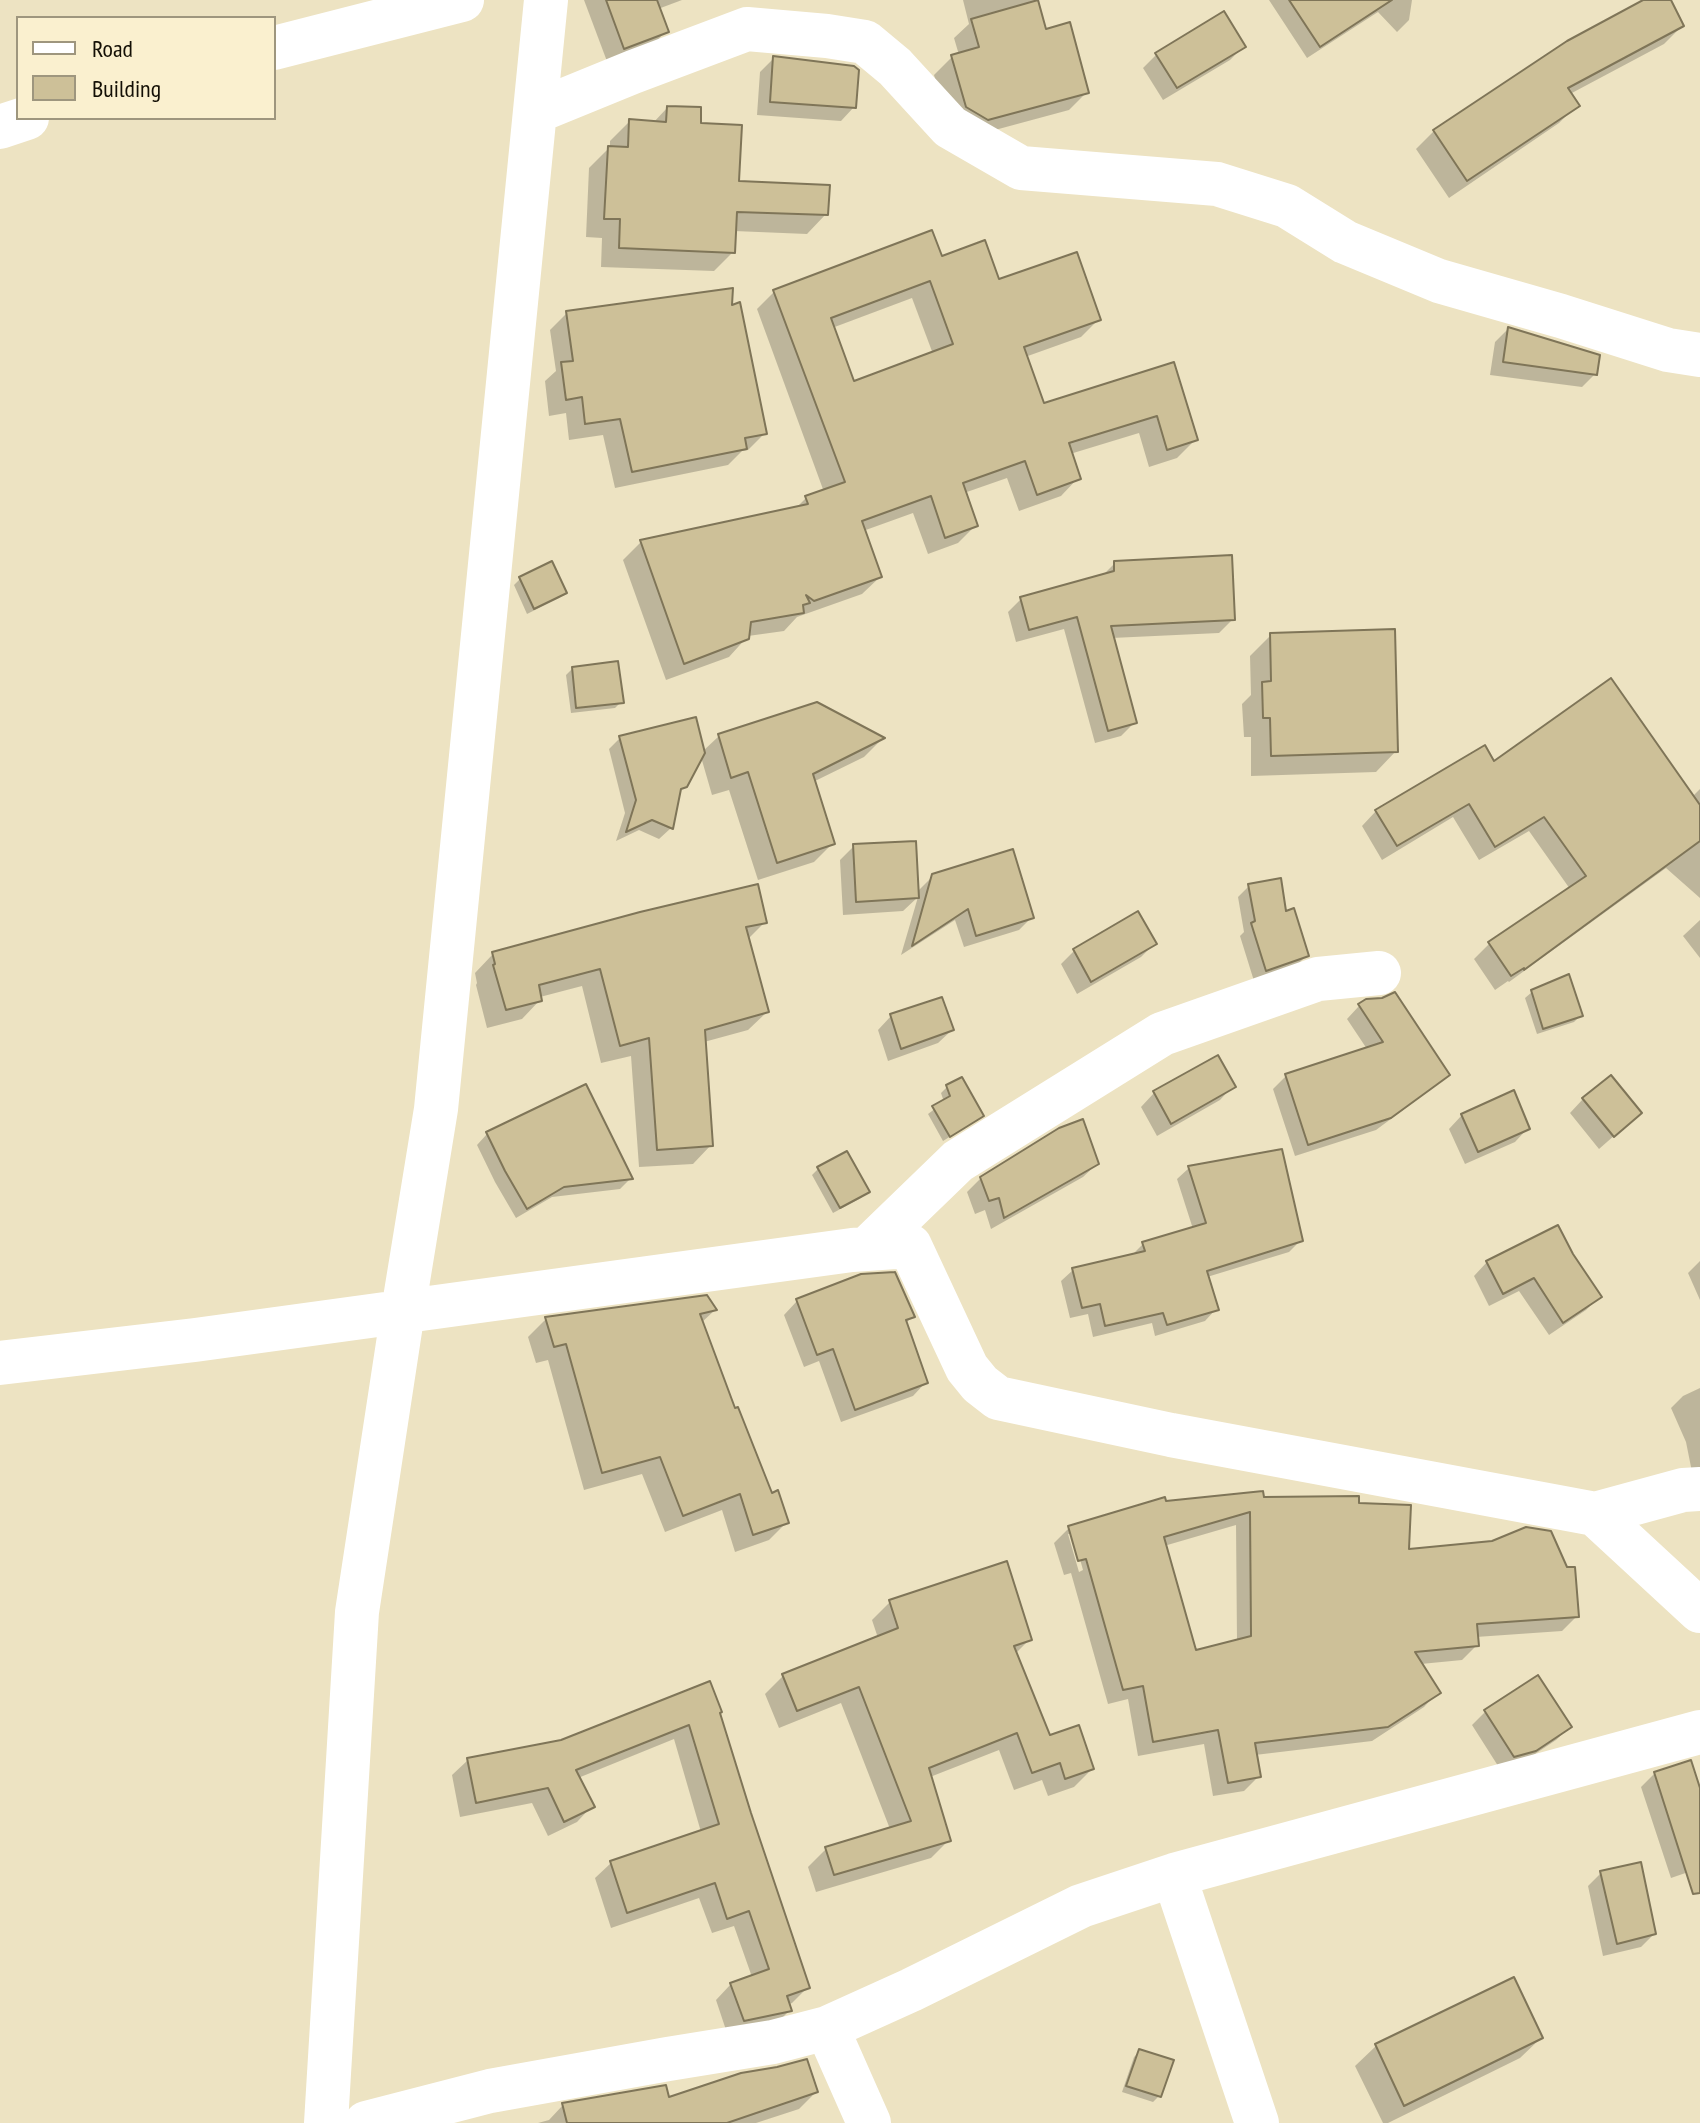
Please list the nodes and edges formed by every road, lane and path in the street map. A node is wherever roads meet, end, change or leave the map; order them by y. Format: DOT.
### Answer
graph roads {
  1 [pos="462,0"];
  2 [pos="546,0"];
  3 [pos="276,47"];
  4 [pos="535,112"];
  5 [pos="21,120"];
  6 [pos="0,127"];
  7 [pos="1700,355"];
  8 [pos="1379,973"];
  9 [pos="867,1249"];
  10 [pos="403,1311"];
  11 [pos="0,1363"];
  12 [pos="1700,1489"];
  13 [pos="1595,1514"];
  14 [pos="1700,1611"];
  15 [pos="1700,1732"];
  16 [pos="1174,1875"];
  17 [pos="827,2028"];
  18 [pos="326,2123"];
  19 [pos="366,2123"];
  20 [pos="869,2123"];
  21 [pos="1257,2123"];
  1 -- 3 [label="street"];
  2 -- 4 [label="street"];
  4 -- 7 [label="street"];
  4 -- 10 [label="street"];
  5 -- 6 [label="street"];
  8 -- 9 [label="street"];
  9 -- 10 [label="street"];
  9 -- 13 [label="street"];
  10 -- 11 [label="street"];
  10 -- 18 [label="street"];
  12 -- 13 [label="street"];
  13 -- 14 [label="street"];
  15 -- 16 [label="street"];
  16 -- 17 [label="street"];
  16 -- 21 [label="street"];
  17 -- 19 [label="street"];
  17 -- 20 [label="street"];
}
